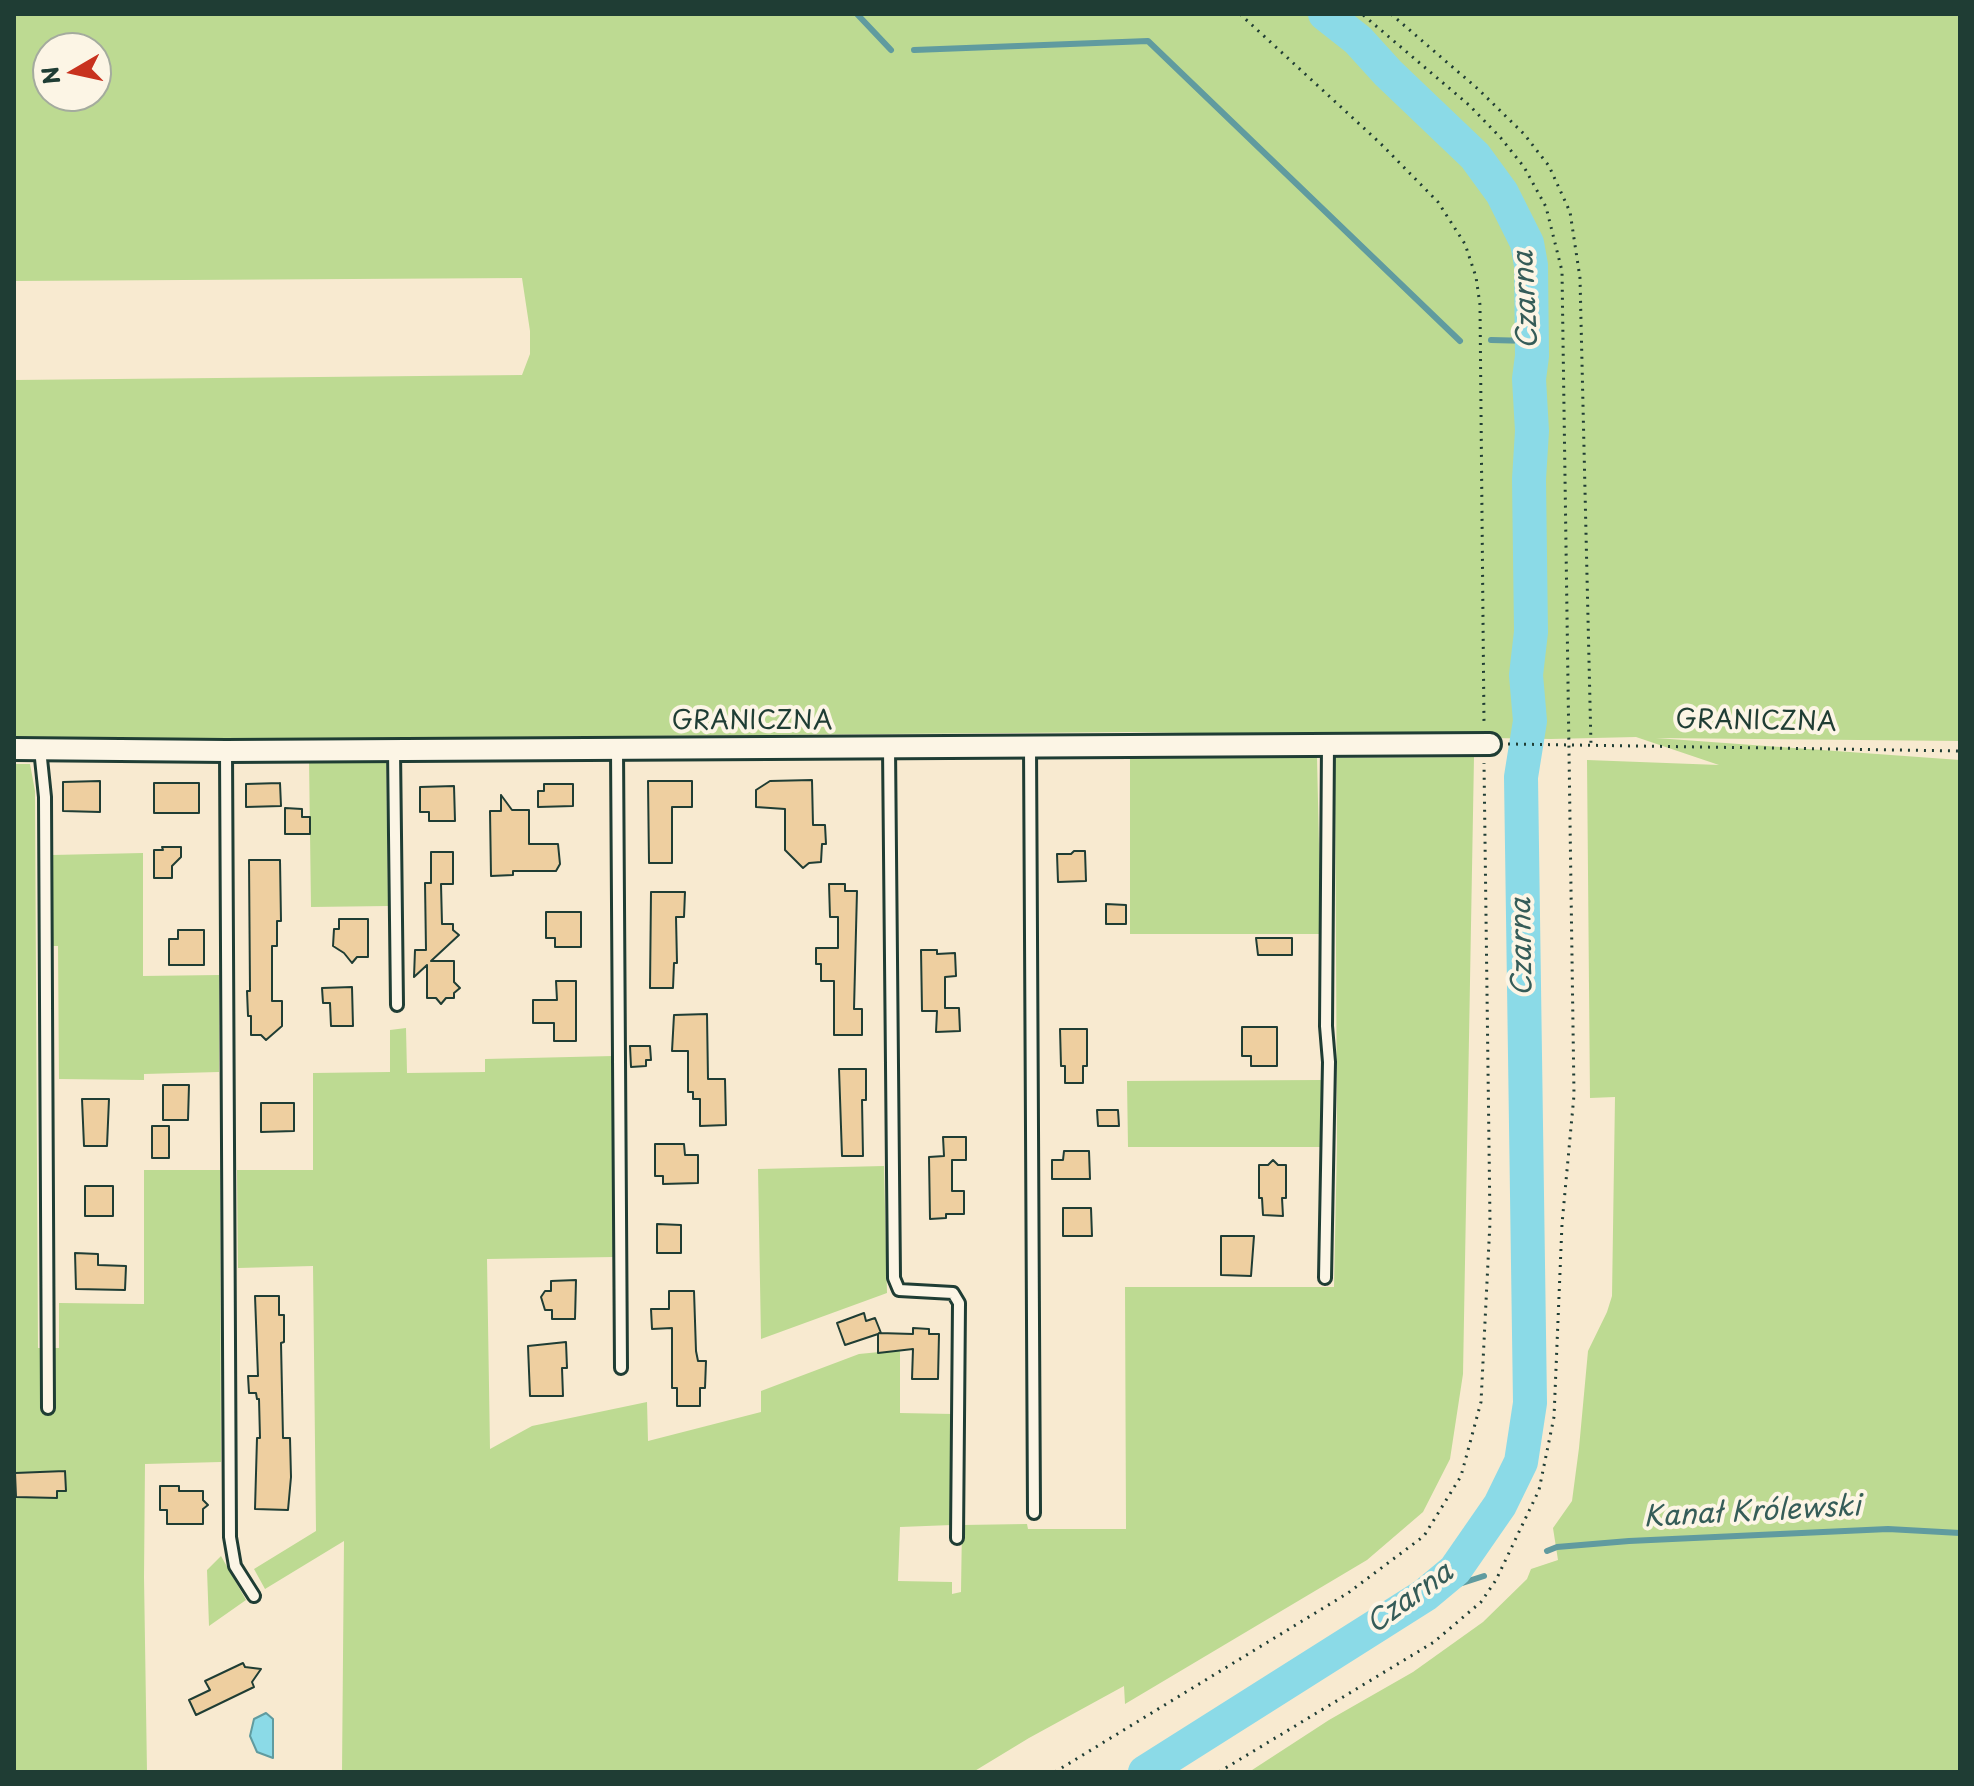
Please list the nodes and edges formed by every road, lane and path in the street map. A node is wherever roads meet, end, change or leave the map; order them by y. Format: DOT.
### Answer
graph roads {
  1 [pos="1240,14"];
  2 [pos="1362,14"];
  3 [pos="1391,14"];
  4 [pos="1328,743"];
  5 [pos="1487,744"];
  6 [pos="1030,745"];
  7 [pos="1570,745"];
  8 [pos="1591,746"];
  9 [pos="889,747"];
  10 [pos="14,749"];
  11 [pos="40,749"];
  12 [pos="617,749"];
  13 [pos="394,750"];
  14 [pos="226,751"];
  15 [pos="1960,751"];
  16 [pos="397,1005"];
  17 [pos="1325,1278"];
  18 [pos="621,1368"];
  19 [pos="48,1408"];
  20 [pos="1034,1513"];
  21 [pos="957,1538"];
  22 [pos="254,1596"];
  23 [pos="1055,1772"];
  24 [pos="1219,1772"];
  1 -- 5 [label="path"];
  2 -- 7 [label="path"];
  3 -- 8 [label="path"];
  4 -- 5 [label="street, GRANICZNA"];
  4 -- 6 [label="street, GRANICZNA"];
  4 -- 17 [label="lane"];
  5 -- 7 [label="path, GRANICZNA"];
  5 -- 23 [label="path"];
  6 -- 9 [label="street, GRANICZNA"];
  6 -- 20 [label="lane"];
  7 -- 8 [label="path, GRANICZNA"];
  7 -- 24 [label="path"];
  8 -- 15 [label="path, GRANICZNA"];
  9 -- 12 [label="street, GRANICZNA"];
  9 -- 21 [label="lane"];
  10 -- 11 [label="street, GRANICZNA"];
  11 -- 14 [label="street, GRANICZNA"];
  11 -- 19 [label="lane"];
  12 -- 13 [label="street, GRANICZNA"];
  12 -- 18 [label="lane"];
  13 -- 14 [label="street, GRANICZNA"];
  13 -- 16 [label="lane"];
  14 -- 22 [label="lane"];
}
